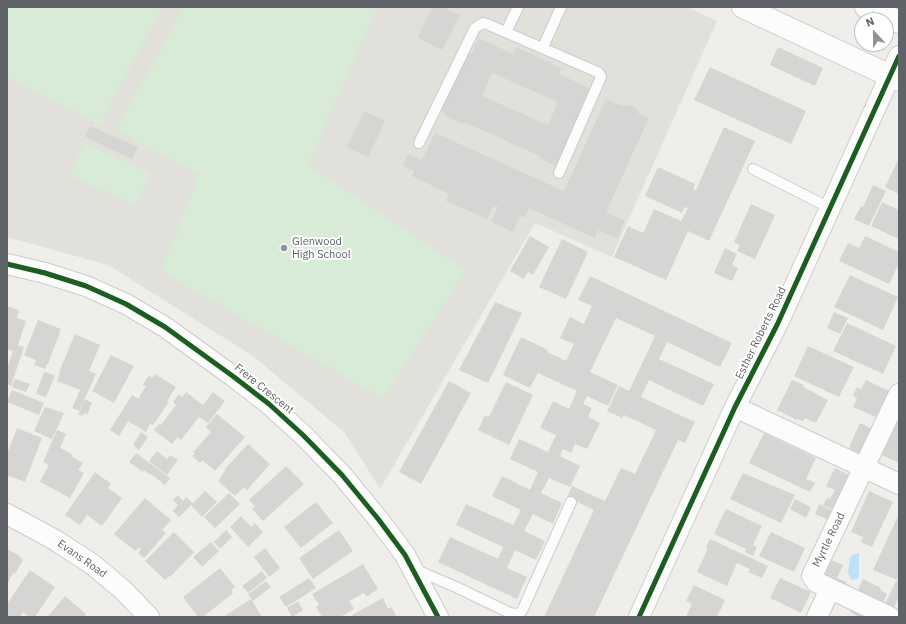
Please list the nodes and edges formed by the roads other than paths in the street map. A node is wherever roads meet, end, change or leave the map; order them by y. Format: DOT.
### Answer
graph roads {
  1 [pos="518,7"];
  2 [pos="561,7"];
  3 [pos="743,7"];
  4 [pos="866,7"];
  5 [pos="899,22"];
  6 [pos="506,32"];
  7 [pos="543,47"];
  8 [pos="899,56"];
  9 [pos="894,78"];
  10 [pos="419,143"];
  11 [pos="753,169"];
  12 [pos="559,173"];
  13 [pos="830,208"];
  14 [pos="7,264"];
  15 [pos="899,394"];
  16 [pos="735,407"];
  17 [pos="864,467"];
  18 [pos="899,484"];
  19 [pos="571,502"];
  20 [pos="7,514"];
  21 [pos="411,568"];
  22 [pos="830,589"];
  23 [pos="149,617"];
  24 [pos="438,617"];
  25 [pos="639,617"];
  26 [pos="816,617"];
  27 [pos="890,617"];
  1 -- 6 [label="lane"];
  2 -- 7 [label="lane"];
  3 -- 9 [label="street"];
  4 -- 5 [label="street"];
  6 -- 7 [label="lane"];
  6 -- 10 [label="lane"];
  7 -- 12 [label="lane"];
  8 -- 9 [label="street, Esther Roberts Road"];
  9 -- 13 [label="street, Esther Roberts Road"];
  11 -- 13 [label="lane"];
  13 -- 16 [label="street, Esther Roberts Road"];
  14 -- 21 [label="street, Frere Crescent"];
  15 -- 17 [label="street, Myrtle Road"];
  16 -- 17 [label="street"];
  16 -- 25 [label="street, Esther Roberts Road"];
  17 -- 18 [label="street"];
  17 -- 22 [label="street, Myrtle Road"];
  19 -- 21 [label="lane"];
  20 -- 23 [label="street, Evans Road"];
  21 -- 24 [label="street, Frere Crescent"];
  22 -- 26 [label="street"];
  22 -- 27 [label="street, Myrtle Road"];
}
